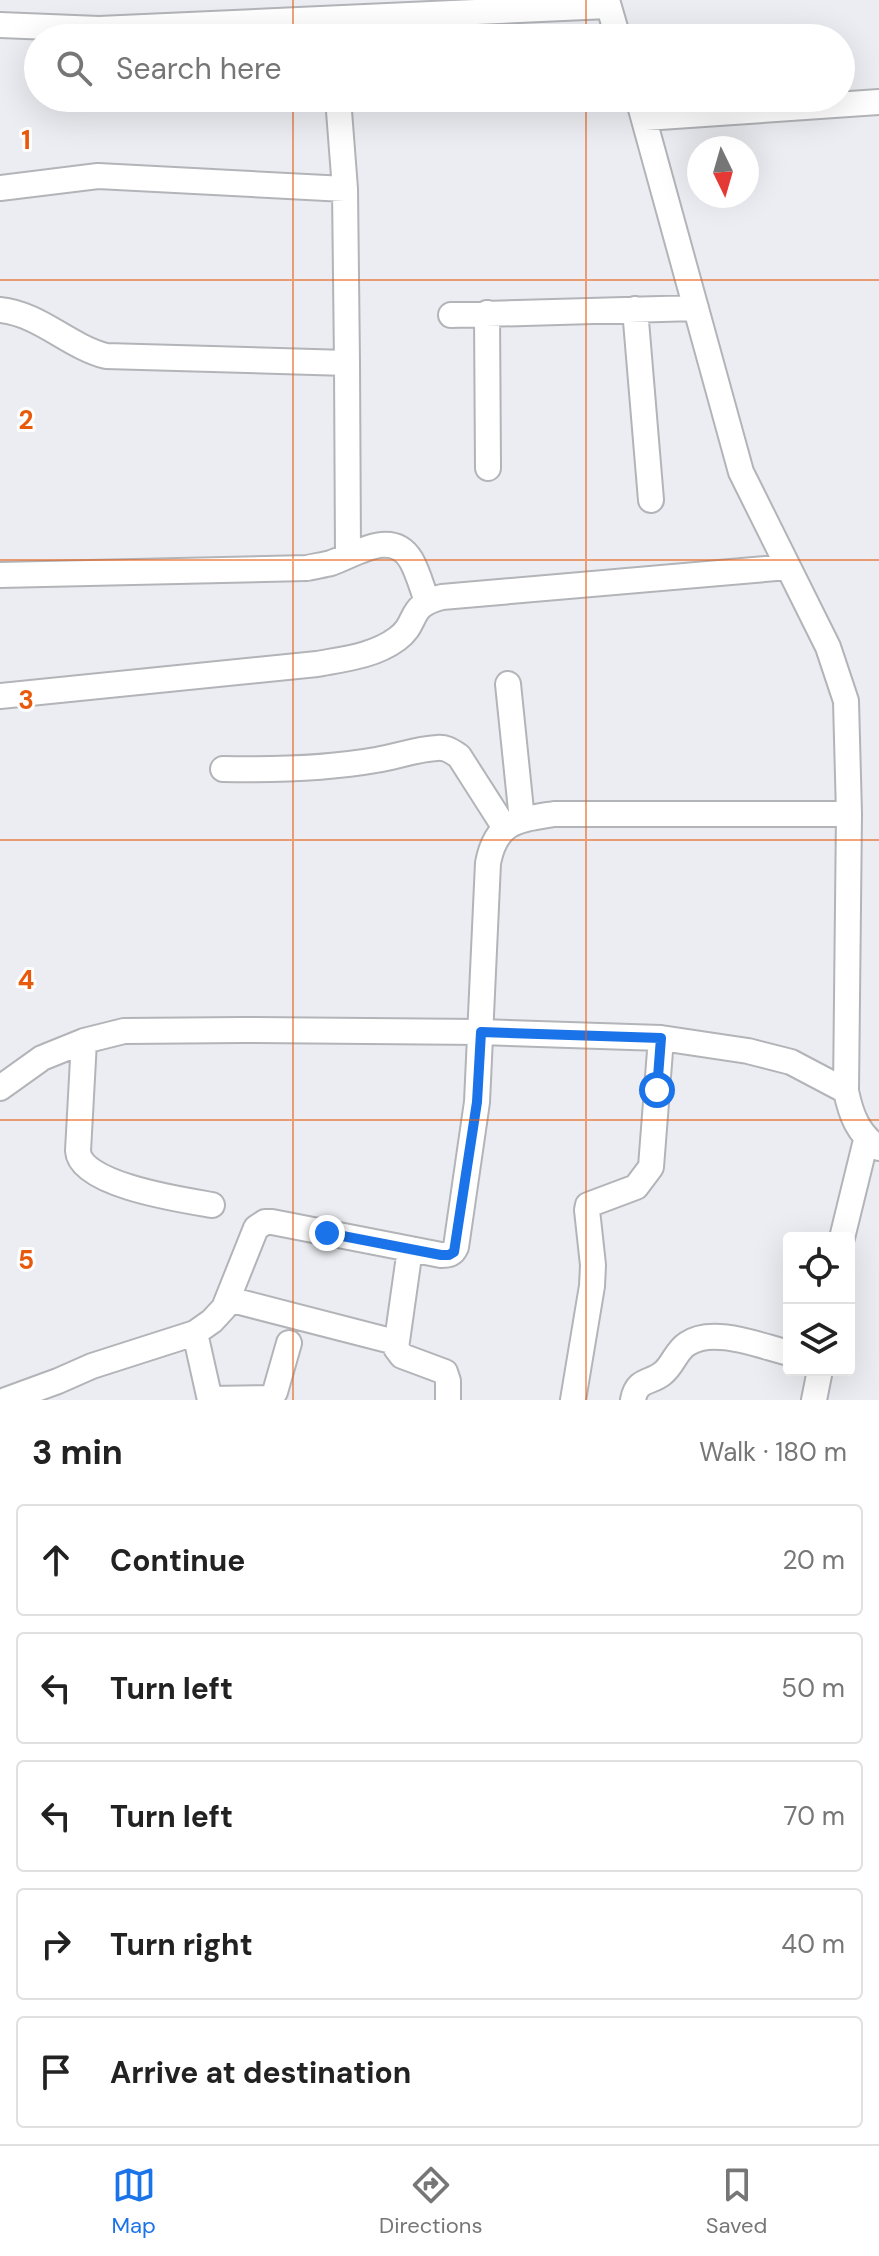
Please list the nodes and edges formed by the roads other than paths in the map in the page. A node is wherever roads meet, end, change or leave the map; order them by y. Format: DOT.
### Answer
graph roads {
  1 [pos="607,3"];
  2 [pos="377,24"];
  3 [pos="614,24"];
  4 [pos="0,25"];
  5 [pos="24,26"];
  6 [pos="879,102"];
  7 [pos="855,103"];
  8 [pos="339,112"];
  9 [pos="642,112"];
  10 [pos="0,188"];
  11 [pos="345,189"];
  12 [pos="696,308"];
  13 [pos="635,309"];
  14 [pos="0,310"];
  15 [pos="487,313"];
  16 [pos="451,315"];
  17 [pos="347,363"];
  18 [pos="488,468"];
  19 [pos="651,500"];
  20 [pos="348,555"];
  21 [pos="788,567"];
  22 [pos="0,575"];
  23 [pos="427,601"];
  24 [pos="508,684"];
  25 [pos="0,696"];
  26 [pos="223,769"];
  27 [pos="849,814"];
  28 [pos="514,824"];
  29 [pos="481,1032"];
  30 [pos="661,1038"];
  31 [pos="84,1041"];
  32 [pos="0,1088"];
  33 [pos="846,1091"];
  34 [pos="872,1144"];
  35 [pos="212,1205"];
  36 [pos="844,1232"];
  37 [pos="410,1249"];
  38 [pos="228,1299"];
  39 [pos="195,1333"];
  40 [pos="395,1342"];
  41 [pos="289,1343"];
  42 [pos="783,1352"];
  43 [pos="819,1376"];
  44 [pos="61,1391"];
  45 [pos="6,1400"];
  46 [pos="210,1400"];
  47 [pos="448,1400"];
  48 [pos="573,1400"];
  49 [pos="633,1400"];
  50 [pos="814,1400"];
  1 -- 2 [label="street"];
  1 -- 3 [label="street"];
  4 -- 5 [label="street"];
  6 -- 7 [label="street"];
  8 -- 11 [label="street"];
  9 -- 12 [label="street"];
  10 -- 11 [label="street"];
  11 -- 17 [label="street"];
  12 -- 13 [label="street"];
  12 -- 21 [label="street"];
  13 -- 15 [label="street"];
  13 -- 19 [label="street"];
  14 -- 17 [label="street"];
  15 -- 16 [label="street"];
  15 -- 18 [label="street"];
  17 -- 20 [label="street"];
  20 -- 22 [label="street"];
  20 -- 23 [label="street"];
  21 -- 23 [label="street"];
  21 -- 27 [label="street"];
  23 -- 25 [label="street"];
  24 -- 28 [label="street"];
  26 -- 28 [label="street"];
  27 -- 28 [label="street"];
  27 -- 33 [label="street"];
  28 -- 29 [label="street"];
  29 -- 30 [label="street"];
  29 -- 31 [label="street"];
  29 -- 37 [label="street"];
  30 -- 33 [label="street"];
  30 -- 48 [label="street"];
  31 -- 32 [label="street"];
  31 -- 35 [label="street"];
  33 -- 34 [label="street"];
  34 -- 36 [label="street"];
  37 -- 38 [label="street"];
  37 -- 40 [label="street"];
  38 -- 39 [label="street"];
  38 -- 40 [label="street"];
  39 -- 44 [label="street"];
  39 -- 46 [label="street"];
  40 -- 47 [label="street"];
  41 -- 46 [label="street"];
  42 -- 49 [label="street"];
  43 -- 50 [label="street"];
  44 -- 45 [label="street"];
}
